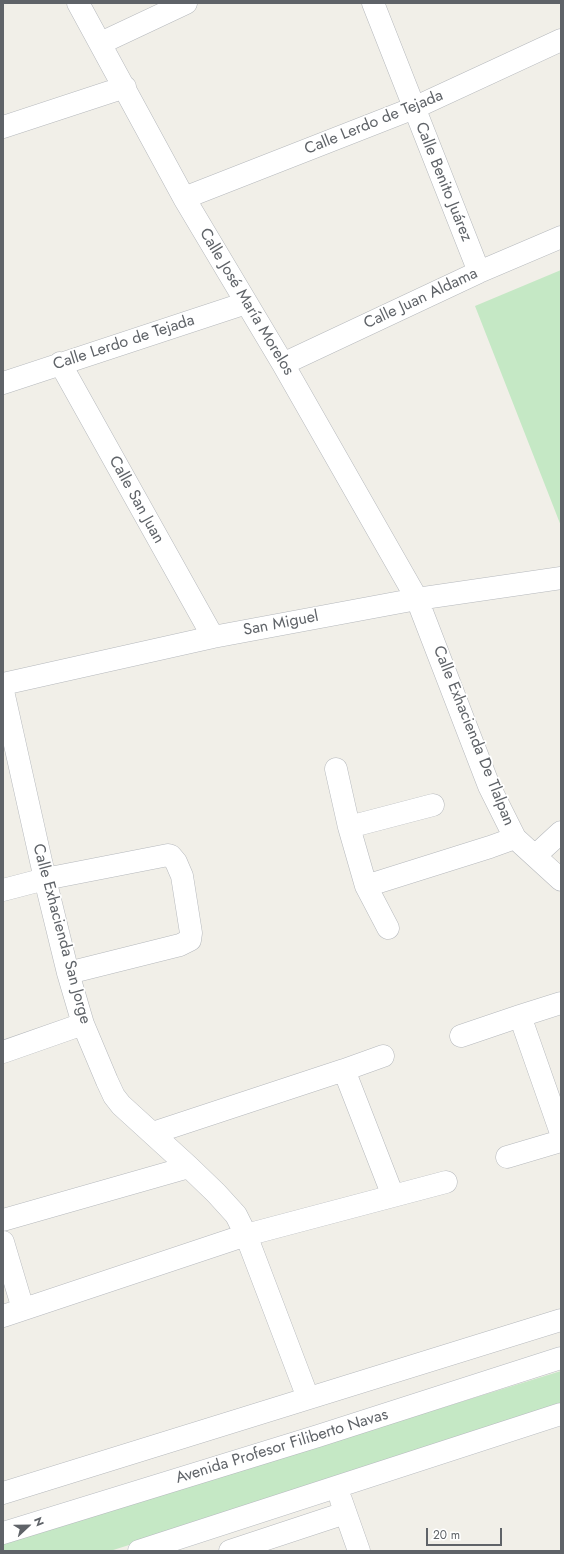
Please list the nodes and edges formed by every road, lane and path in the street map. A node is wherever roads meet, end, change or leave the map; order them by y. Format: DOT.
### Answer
graph roads {
  1 [pos="78,3"];
  2 [pos="186,3"];
  3 [pos="373,3"];
  4 [pos="561,40"];
  5 [pos="101,43"];
  6 [pos="125,87"];
  7 [pos="414,108"];
  8 [pos="3,127"];
  9 [pos="184,198"];
  10 [pos="561,237"];
  11 [pos="479,272"];
  12 [pos="246,303"];
  13 [pos="60,363"];
  14 [pos="282,364"];
  15 [pos="3,383"];
  16 [pos="561,578"];
  17 [pos="417,599"];
  18 [pos="213,637"];
  19 [pos="3,684"];
  20 [pos="3,691"];
  21 [pos="336,769"];
  22 [pos="432,805"];
  23 [pos="349,827"];
  24 [pos="561,832"];
  25 [pos="515,838"];
  26 [pos="535,856"];
  27 [pos="45,879"];
  28 [pos="561,880"];
  29 [pos="366,886"];
  30 [pos="3,890"];
  31 [pos="388,928"];
  32 [pos="68,973"];
  33 [pos="561,1003"];
  34 [pos="520,1016"];
  35 [pos="83,1024"];
  36 [pos="461,1036"];
  37 [pos="4,1047"];
  38 [pos="383,1056"];
  39 [pos="344,1070"];
  40 [pos="153,1132"];
  41 [pos="561,1134"];
  42 [pos="561,1141"];
  43 [pos="507,1157"];
  44 [pos="189,1167"];
  45 [pos="446,1182"];
  46 [pos="393,1196"];
  47 [pos="3,1220"];
  48 [pos="246,1235"];
  49 [pos="3,1242"];
  50 [pos="23,1309"];
  51 [pos="3,1316"];
  52 [pos="561,1320"];
  53 [pos="561,1358"];
  54 [pos="308,1398"];
  55 [pos="561,1414"];
  56 [pos="336,1488"];
  57 [pos="3,1493"];
  58 [pos="345,1513"];
  59 [pos="3,1533"];
  60 [pos="139,1551"];
  61 [pos="230,1551"];
  62 [pos="359,1551"];
  1 -- 5 [label="street, Calle José María Morelos"];
  2 -- 5 [label="street"];
  3 -- 7 [label="street, Calle Benito Juárez"];
  4 -- 7 [label="street, Calle Lerdo de Tejada"];
  5 -- 6 [label="street, Calle José María Morelos"];
  6 -- 8 [label="street"];
  6 -- 9 [label="street, Calle José María Morelos"];
  7 -- 9 [label="street, Calle Lerdo de Tejada"];
  7 -- 11 [label="street, Calle Benito Juárez"];
  9 -- 12 [label="street, Calle José María Morelos"];
  10 -- 11 [label="street, Calle Juan Aldama"];
  11 -- 14 [label="street, Calle Juan Aldama"];
  12 -- 13 [label="street, Calle Lerdo de Tejada"];
  12 -- 14 [label="street, Calle José María Morelos"];
  13 -- 15 [label="street, Calle Lerdo de Tejada"];
  13 -- 18 [label="street, Calle San Juan"];
  14 -- 17 [label="street, Calle José María Morelos"];
  16 -- 17 [label="street, San Miguel"];
  17 -- 18 [label="street, San Miguel"];
  17 -- 25 [label="street, Calle Exhacienda De Tlalpan"];
  18 -- 19 [label="street, San Miguel"];
  20 -- 27 [label="street, Calle Exhacienda San Jorge"];
  21 -- 23 [label="street"];
  22 -- 23 [label="street"];
  23 -- 29 [label="street"];
  24 -- 26 [label="street"];
  25 -- 26 [label="street, Calle Exhacienda De Tlalpan"];
  25 -- 29 [label="street"];
  26 -- 28 [label="street, Calle Exhacienda De Tlalpan"];
  27 -- 30 [label="street"];
  27 -- 32 [label="street, Calle Exhacienda San Jorge"];
  27 -- 32 [label="street"];
  29 -- 31 [label="street"];
  32 -- 35 [label="street, Calle Exhacienda San Jorge"];
  33 -- 34 [label="street"];
  34 -- 36 [label="street"];
  34 -- 41 [label="street"];
  35 -- 37 [label="street"];
  35 -- 40 [label="street, Calle Exhacienda San Jorge"];
  38 -- 39 [label="street"];
  39 -- 40 [label="street"];
  39 -- 46 [label="street"];
  40 -- 44 [label="street, Calle Exhacienda San Jorge"];
  42 -- 43 [label="street"];
  44 -- 47 [label="street"];
  44 -- 48 [label="street, Calle Exhacienda San Jorge"];
  45 -- 46 [label="street"];
  46 -- 48 [label="street"];
  48 -- 50 [label="street"];
  48 -- 54 [label="street, Calle Exhacienda San Jorge"];
  49 -- 50 [label="street"];
  50 -- 51 [label="street"];
  52 -- 54 [label="street"];
  53 -- 59 [label="street, Avenida Profesor Filiberto Navas"];
  54 -- 57 [label="street"];
  55 -- 56 [label="street"];
  56 -- 58 [label="street"];
  56 -- 60 [label="street"];
  58 -- 61 [label="street"];
  58 -- 62 [label="street"];
}
